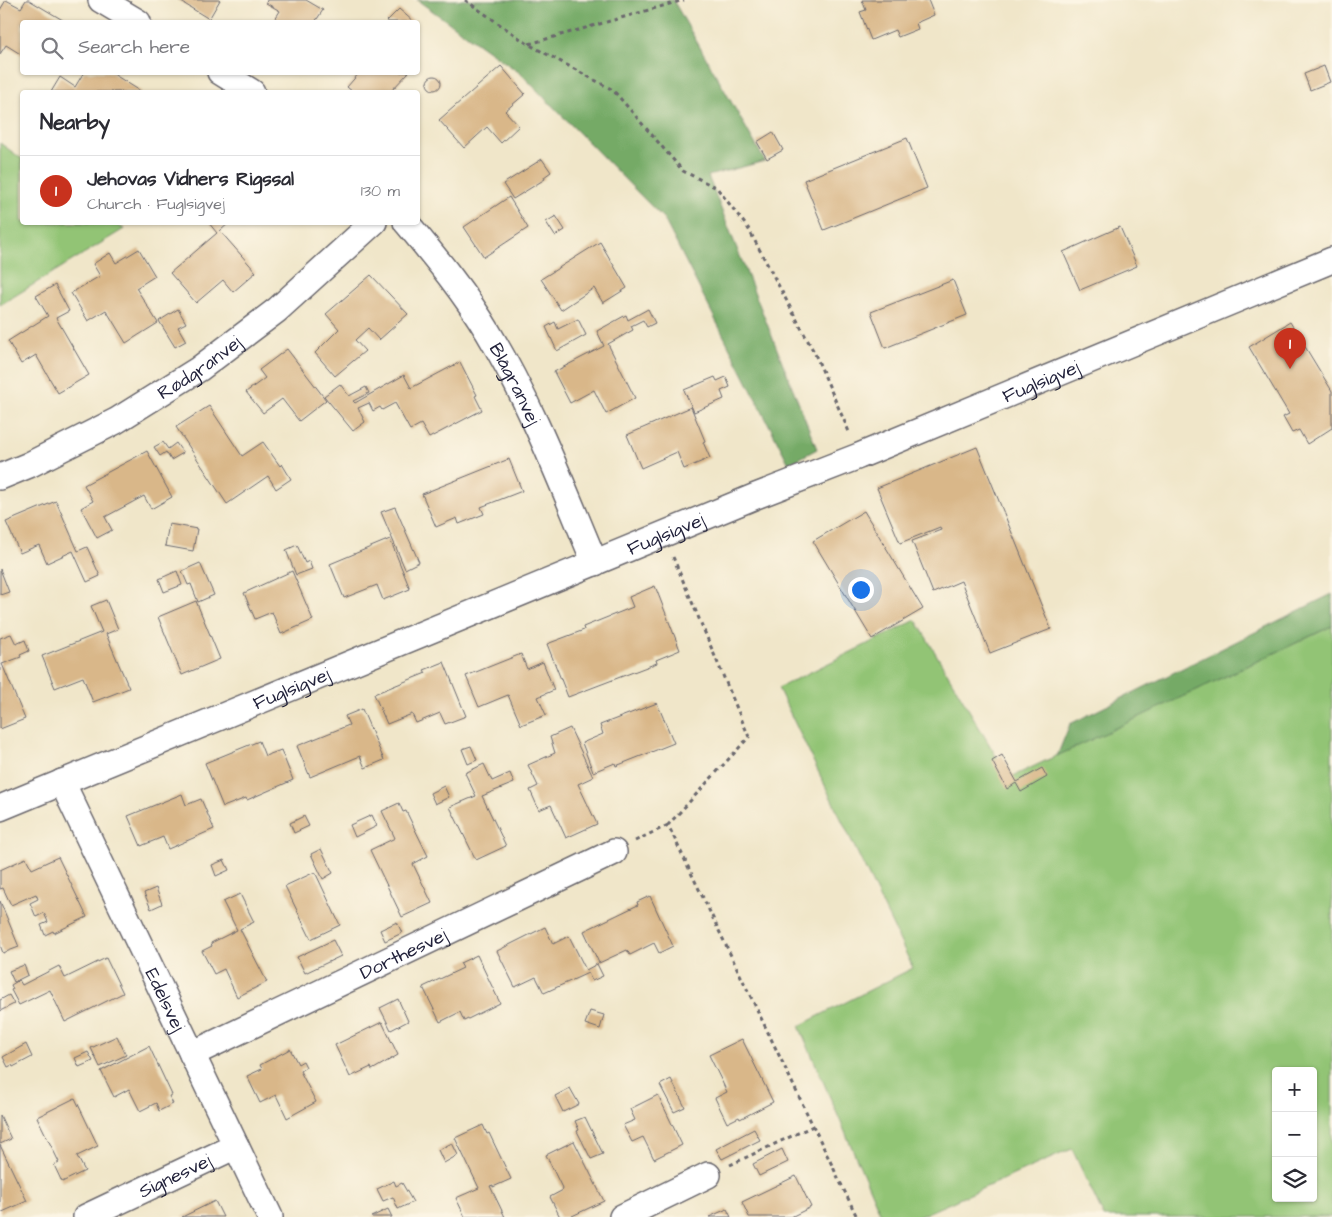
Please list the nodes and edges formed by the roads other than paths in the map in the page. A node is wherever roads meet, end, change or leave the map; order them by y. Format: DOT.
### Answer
graph roads {
  1 [pos="101,0"];
  2 [pos="135,20"];
  3 [pos="225,75"];
  4 [pos="249,90"];
  5 [pos="371,225"];
  6 [pos="409,225"];
  7 [pos="1332,260"];
  8 [pos="0,477"];
  9 [pos="595,563"];
  10 [pos="62,782"];
  11 [pos="0,808"];
  12 [pos="614,852"];
  13 [pos="192,1054"];
  14 [pos="236,1146"];
  15 [pos="708,1175"];
  16 [pos="86,1217"];
  17 [pos="270,1217"];
  18 [pos="622,1217"];
  1 -- 2 [label="street"];
  3 -- 4 [label="street"];
  5 -- 8 [label="street, Rødgranvej"];
  6 -- 9 [label="street, Blågranvej"];
  7 -- 9 [label="street, Fuglsigvej"];
  9 -- 10 [label="street, Fuglsigvej"];
  10 -- 11 [label="street, Fuglsigvej"];
  10 -- 13 [label="street, Edelsvej"];
  12 -- 13 [label="street, Dorthesvej"];
  13 -- 14 [label="street, Edelsvej"];
  14 -- 16 [label="street, Signesvej"];
  14 -- 17 [label="street, Edelsvej"];
  15 -- 18 [label="street"];
}
